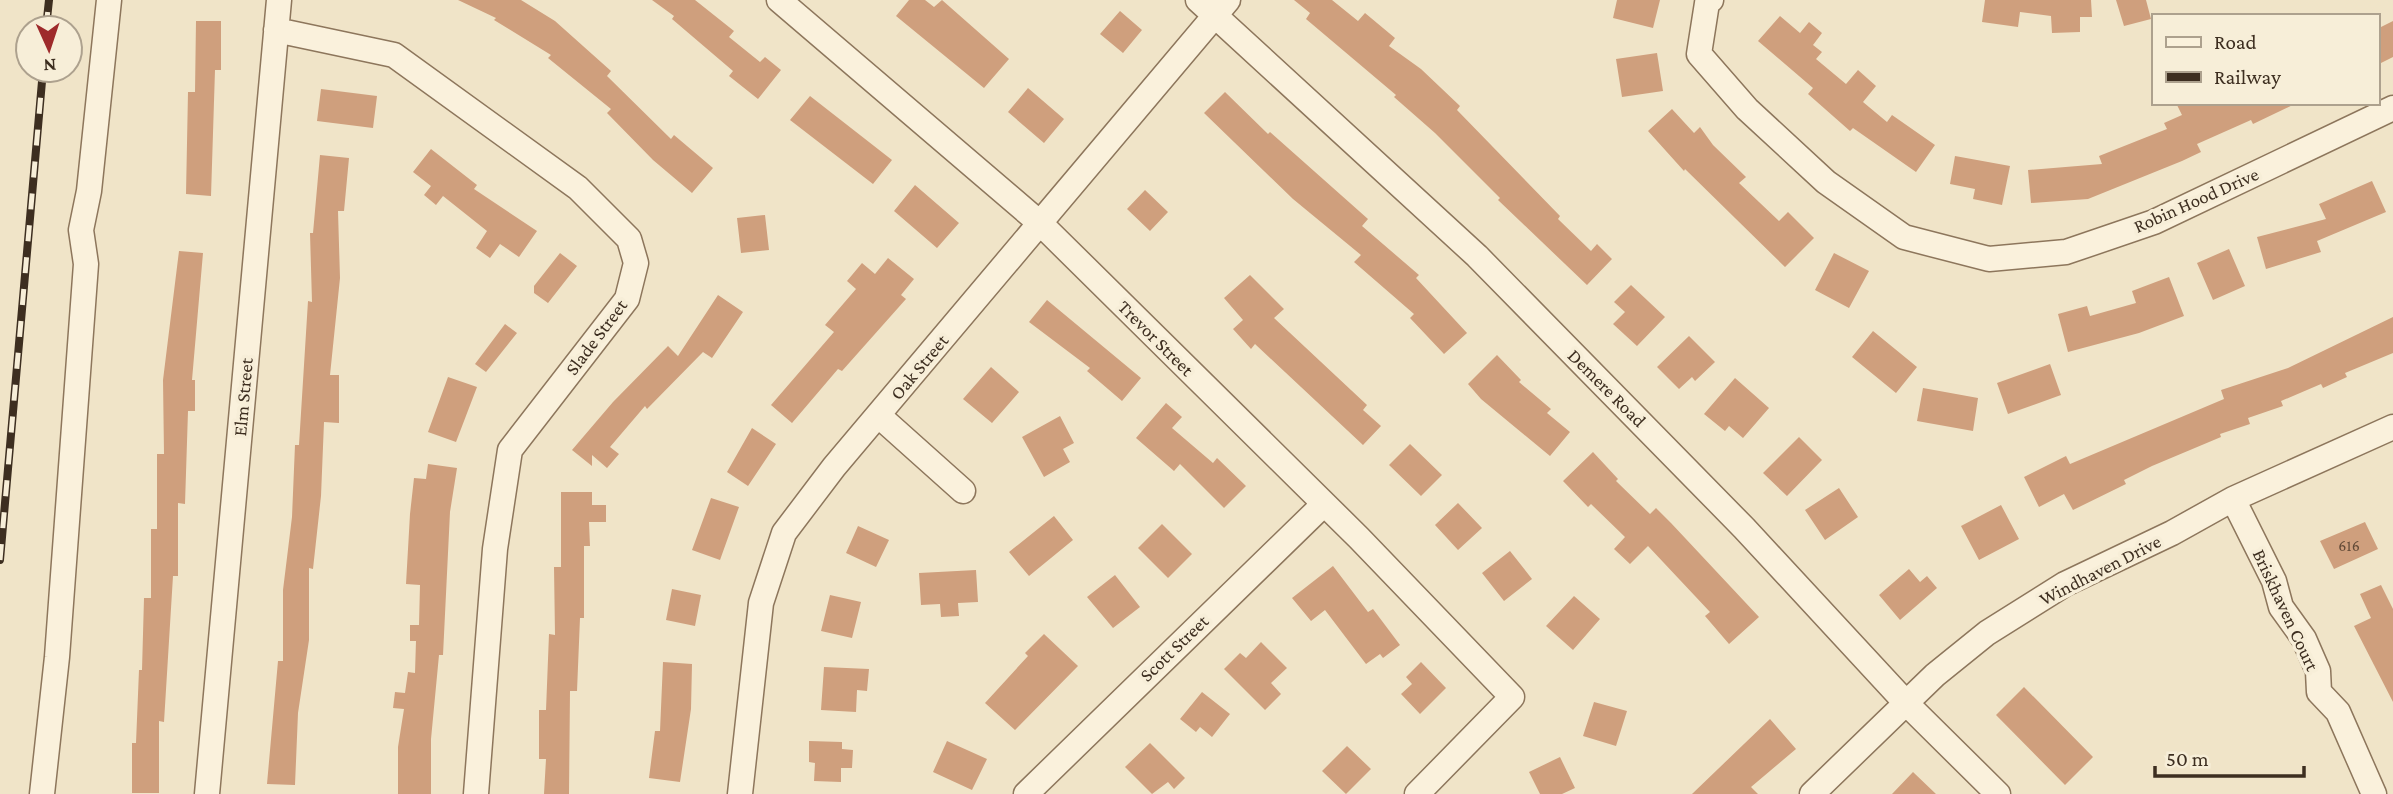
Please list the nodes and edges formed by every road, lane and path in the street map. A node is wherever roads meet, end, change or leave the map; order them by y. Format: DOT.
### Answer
graph roads {
  1 [pos="109,0"];
  2 [pos="279,0"];
  3 [pos="779,0"];
  4 [pos="1711,0"];
  5 [pos="1213,5"];
  6 [pos="276,30"];
  7 [pos="2393,108"];
  8 [pos="1041,224"];
  9 [pos="878,415"];
  10 [pos="2393,427"];
  11 [pos="963,491"];
  12 [pos="2233,499"];
  13 [pos="1324,504"];
  14 [pos="1907,704"];
  15 [pos="42,794"];
  16 [pos="208,794"];
  17 [pos="476,794"];
  18 [pos="740,794"];
  19 [pos="1026,794"];
  20 [pos="1417,794"];
  21 [pos="1812,794"];
  22 [pos="1998,794"];
  23 [pos="2374,794"];
  1 -- 15 [label="street"];
  2 -- 6 [label="street, Elm Street"];
  3 -- 8 [label="street, Trevor Street"];
  4 -- 7 [label="street, Robin Hood Drive"];
  5 -- 8 [label="street, Oak Street"];
  5 -- 14 [label="street, Demere Road"];
  6 -- 16 [label="street, Elm Street"];
  6 -- 17 [label="street, Slade Street"];
  8 -- 9 [label="street, Oak Street"];
  8 -- 13 [label="street, Trevor Street"];
  9 -- 11 [label="street"];
  9 -- 18 [label="street, Oak Street"];
  10 -- 12 [label="street, Windhaven Drive"];
  12 -- 14 [label="street, Windhaven Drive"];
  12 -- 23 [label="street, Briskhaven Court"];
  13 -- 19 [label="street, Scott Street"];
  13 -- 20 [label="street, Trevor Street"];
  14 -- 21 [label="street, Windhaven Drive"];
  14 -- 22 [label="street, Demere Road"];
}
